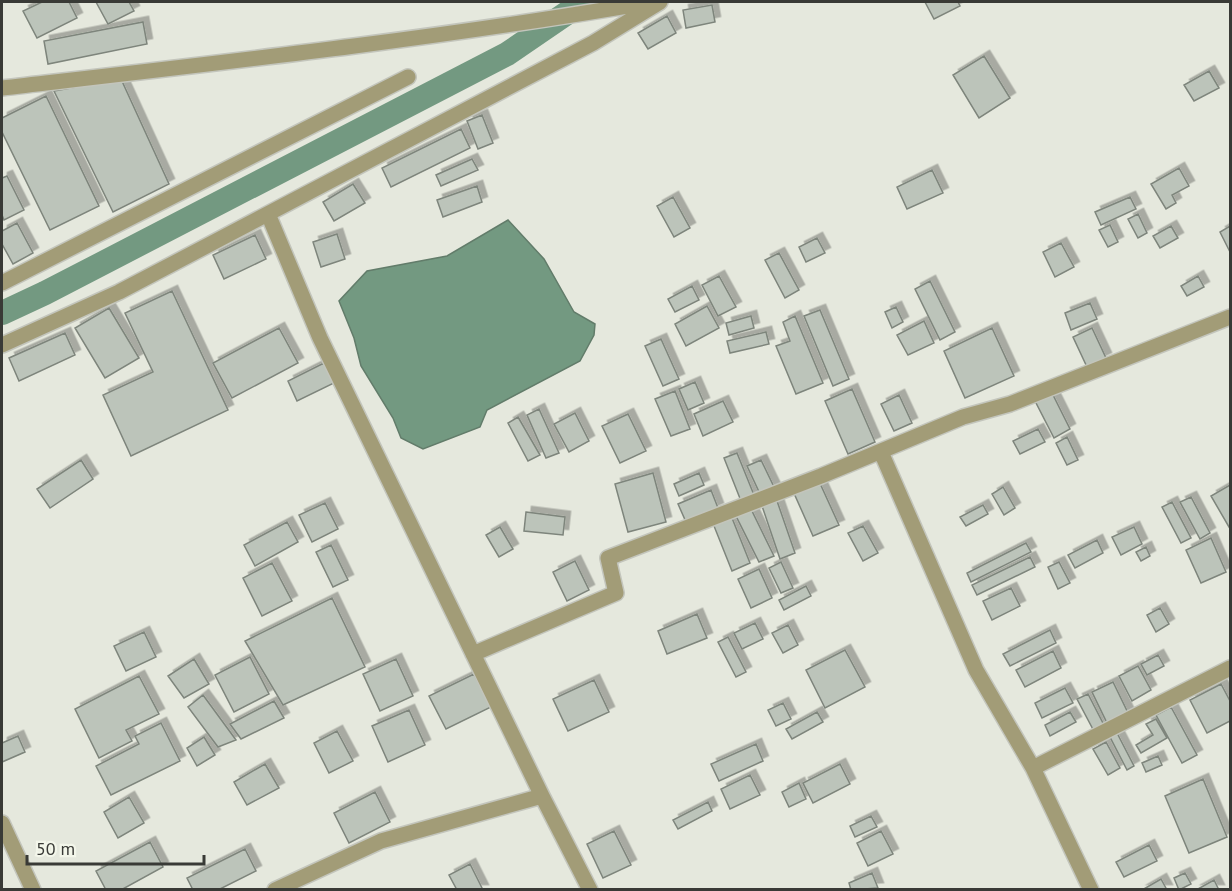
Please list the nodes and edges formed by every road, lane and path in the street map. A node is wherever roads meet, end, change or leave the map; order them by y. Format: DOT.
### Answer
graph roads {
  1 [pos="651,2"];
  2 [pos="660,2"];
  3 [pos="408,77"];
  4 [pos="2,88"];
  5 [pos="268,214"];
  6 [pos="2,283"];
  7 [pos="1230,317"];
  8 [pos="2,345"];
  9 [pos="881,452"];
  10 [pos="473,654"];
  11 [pos="1230,668"];
  12 [pos="1033,768"];
  13 [pos="542,796"];
  14 [pos="2,823"];
  15 [pos="33,890"];
  16 [pos="275,890"];
  17 [pos="590,890"];
  18 [pos="1091,890"];
  1 -- 4 [label="street"];
  2 -- 5 [label="street"];
  3 -- 6 [label="street"];
  5 -- 8 [label="street"];
  5 -- 10 [label="street"];
  7 -- 9 [label="street"];
  9 -- 10 [label="street"];
  9 -- 12 [label="street"];
  10 -- 13 [label="street"];
  11 -- 12 [label="street"];
  12 -- 18 [label="street"];
  13 -- 16 [label="street"];
  13 -- 17 [label="street"];
  14 -- 15 [label="street"];
}
